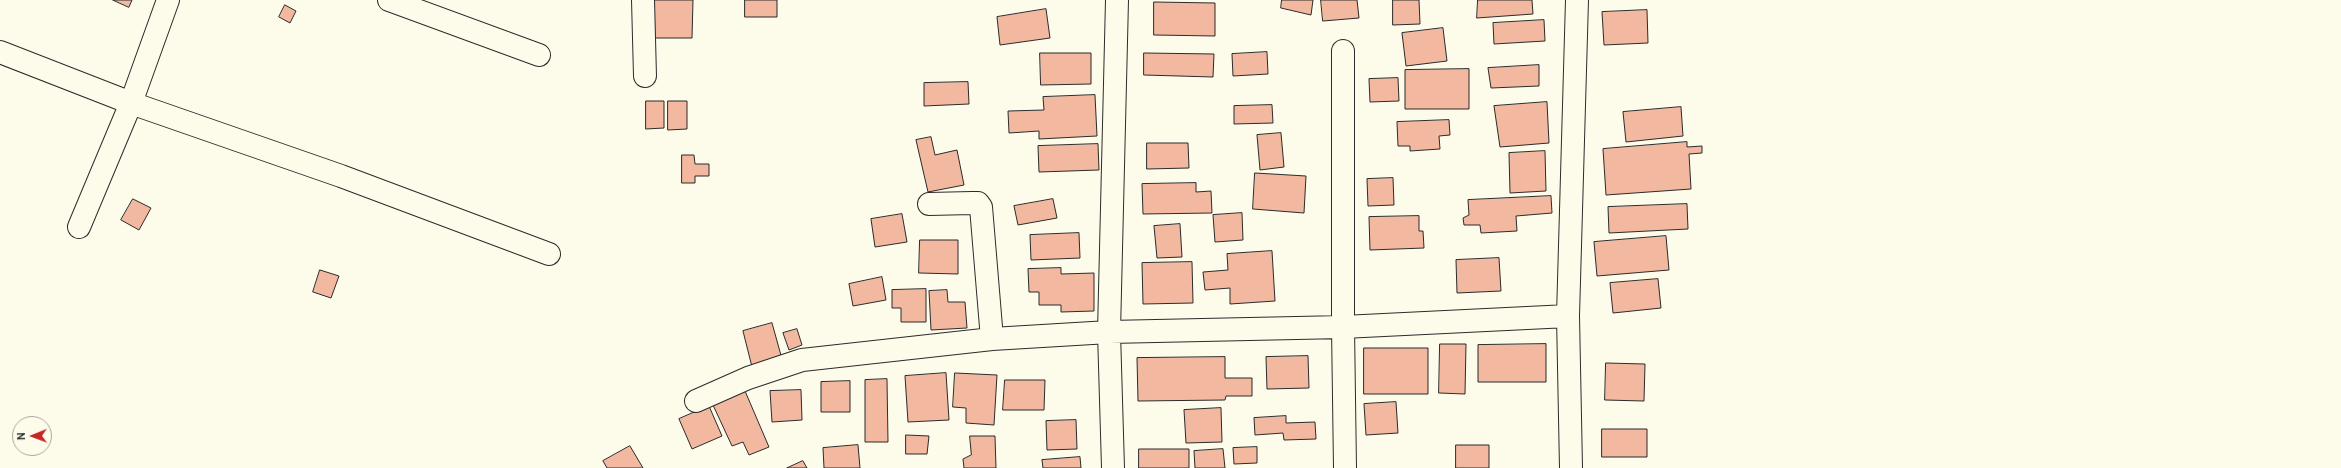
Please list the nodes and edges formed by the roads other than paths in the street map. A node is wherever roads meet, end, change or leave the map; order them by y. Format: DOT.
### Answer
graph roads {
  1 [pos="168,0"];
  2 [pos="389,0"];
  3 [pos="643,0"];
  4 [pos="1117,0"];
  5 [pos="1577,0"];
  6 [pos="1343,51"];
  7 [pos="0,52"];
  8 [pos="539,55"];
  9 [pos="645,76"];
  10 [pos="131,103"];
  11 [pos="929,204"];
  12 [pos="79,227"];
  13 [pos="549,254"];
  14 [pos="1568,316"];
  15 [pos="1343,327"];
  16 [pos="1109,332"];
  17 [pos="992,338"];
  18 [pos="696,401"];
  19 [pos="1113,468"];
  20 [pos="1345,468"];
  21 [pos="1570,468"];
  1 -- 10 [label="street"];
  2 -- 8 [label="street"];
  3 -- 9 [label="street"];
  4 -- 16 [label="street"];
  5 -- 14 [label="street"];
  6 -- 15 [label="street"];
  7 -- 10 [label="street"];
  10 -- 12 [label="street"];
  10 -- 13 [label="street"];
  11 -- 17 [label="street"];
  14 -- 15 [label="street"];
  14 -- 21 [label="street"];
  15 -- 16 [label="street"];
  15 -- 20 [label="street"];
  16 -- 17 [label="street"];
  16 -- 19 [label="street"];
  17 -- 18 [label="street"];
}
